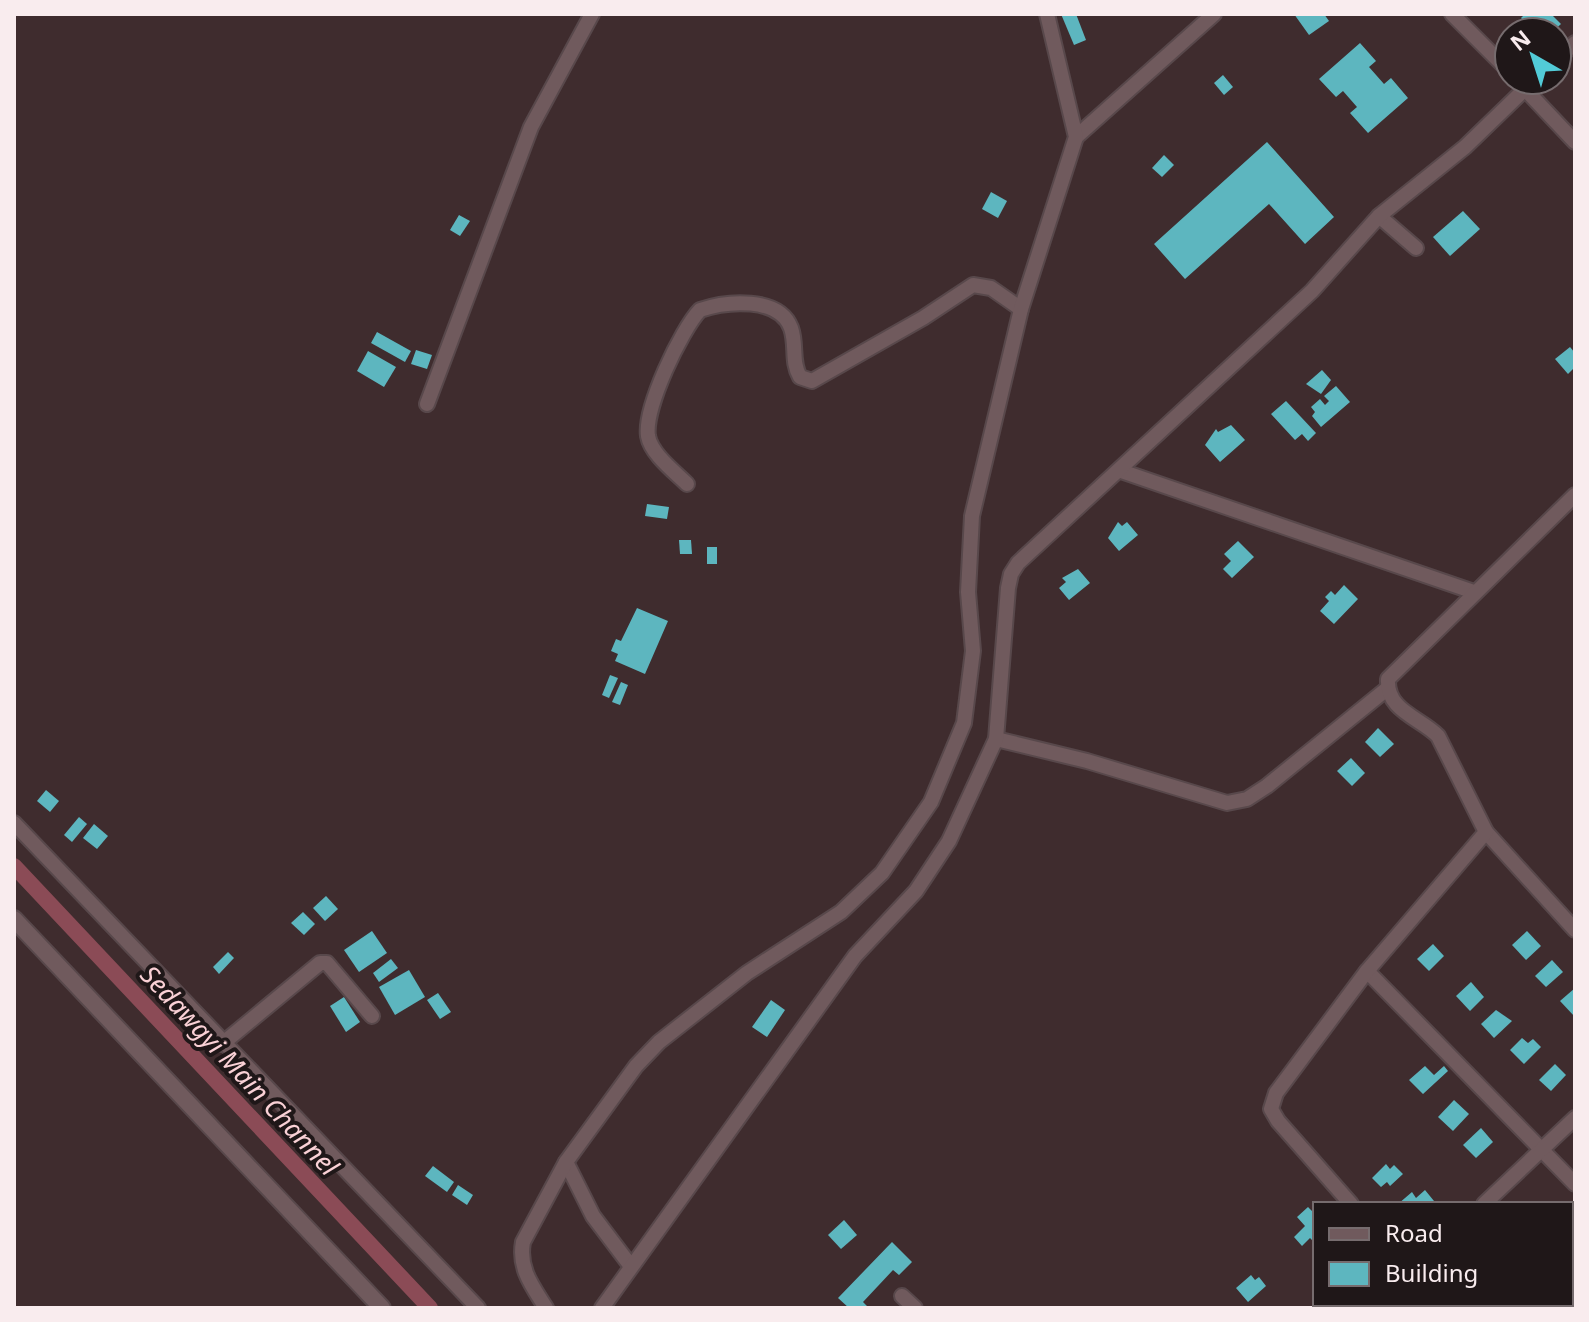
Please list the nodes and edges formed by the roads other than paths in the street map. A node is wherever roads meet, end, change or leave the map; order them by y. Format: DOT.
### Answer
graph roads {
  1 [pos="592,14"];
  2 [pos="1047,14"];
  3 [pos="1214,14"];
  4 [pos="1452,14"];
  5 [pos="1493,55"];
  6 [pos="1514,96"];
  7 [pos="1537,96"];
  8 [pos="1076,137"];
  9 [pos="1575,142"];
  10 [pos="1379,216"];
  11 [pos="1416,248"];
  12 [pos="1021,309"];
  13 [pos="427,404"];
  14 [pos="1121,471"];
  15 [pos="687,484"];
  16 [pos="1575,495"];
  17 [pos="1474,592"];
  18 [pos="1388,688"];
  19 [pos="996,739"];
  20 [pos="14,823"];
  21 [pos="1486,832"];
  22 [pos="14,919"];
  23 [pos="1575,930"];
  24 [pos="1367,971"];
  25 [pos="372,1016"];
  26 [pos="222,1044"];
  27 [pos="1575,1118"];
  28 [pos="1543,1149"];
  29 [pos="566,1162"];
  30 [pos="1575,1184"];
  31 [pos="1349,1202"];
  32 [pos="1486,1202"];
  33 [pos="630,1265"];
  34 [pos="902,1296"];
  35 [pos="382,1308"];
  36 [pos="478,1308"];
  37 [pos="546,1308"];
  38 [pos="602,1308"];
  39 [pos="915,1308"];
  1 -- 13 [label="street"];
  2 -- 8 [label="street"];
  3 -- 8 [label="street"];
  4 -- 5 [label="street"];
  6 -- 10 [label="street"];
  7 -- 9 [label="street"];
  8 -- 12 [label="street"];
  10 -- 11 [label="street"];
  10 -- 14 [label="street"];
  12 -- 15 [label="street"];
  12 -- 29 [label="street"];
  14 -- 17 [label="street"];
  14 -- 19 [label="street"];
  16 -- 17 [label="street"];
  17 -- 18 [label="street"];
  18 -- 19 [label="street"];
  18 -- 21 [label="street"];
  19 -- 33 [label="street"];
  20 -- 26 [label="street"];
  21 -- 23 [label="street"];
  21 -- 24 [label="street"];
  22 -- 35 [label="street"];
  24 -- 28 [label="street"];
  24 -- 31 [label="street"];
  25 -- 26 [label="street"];
  26 -- 36 [label="street"];
  27 -- 28 [label="street"];
  28 -- 30 [label="street"];
  28 -- 32 [label="street"];
  29 -- 33 [label="street"];
  29 -- 37 [label="street"];
  33 -- 38 [label="street"];
  34 -- 39 [label="street"];
}
